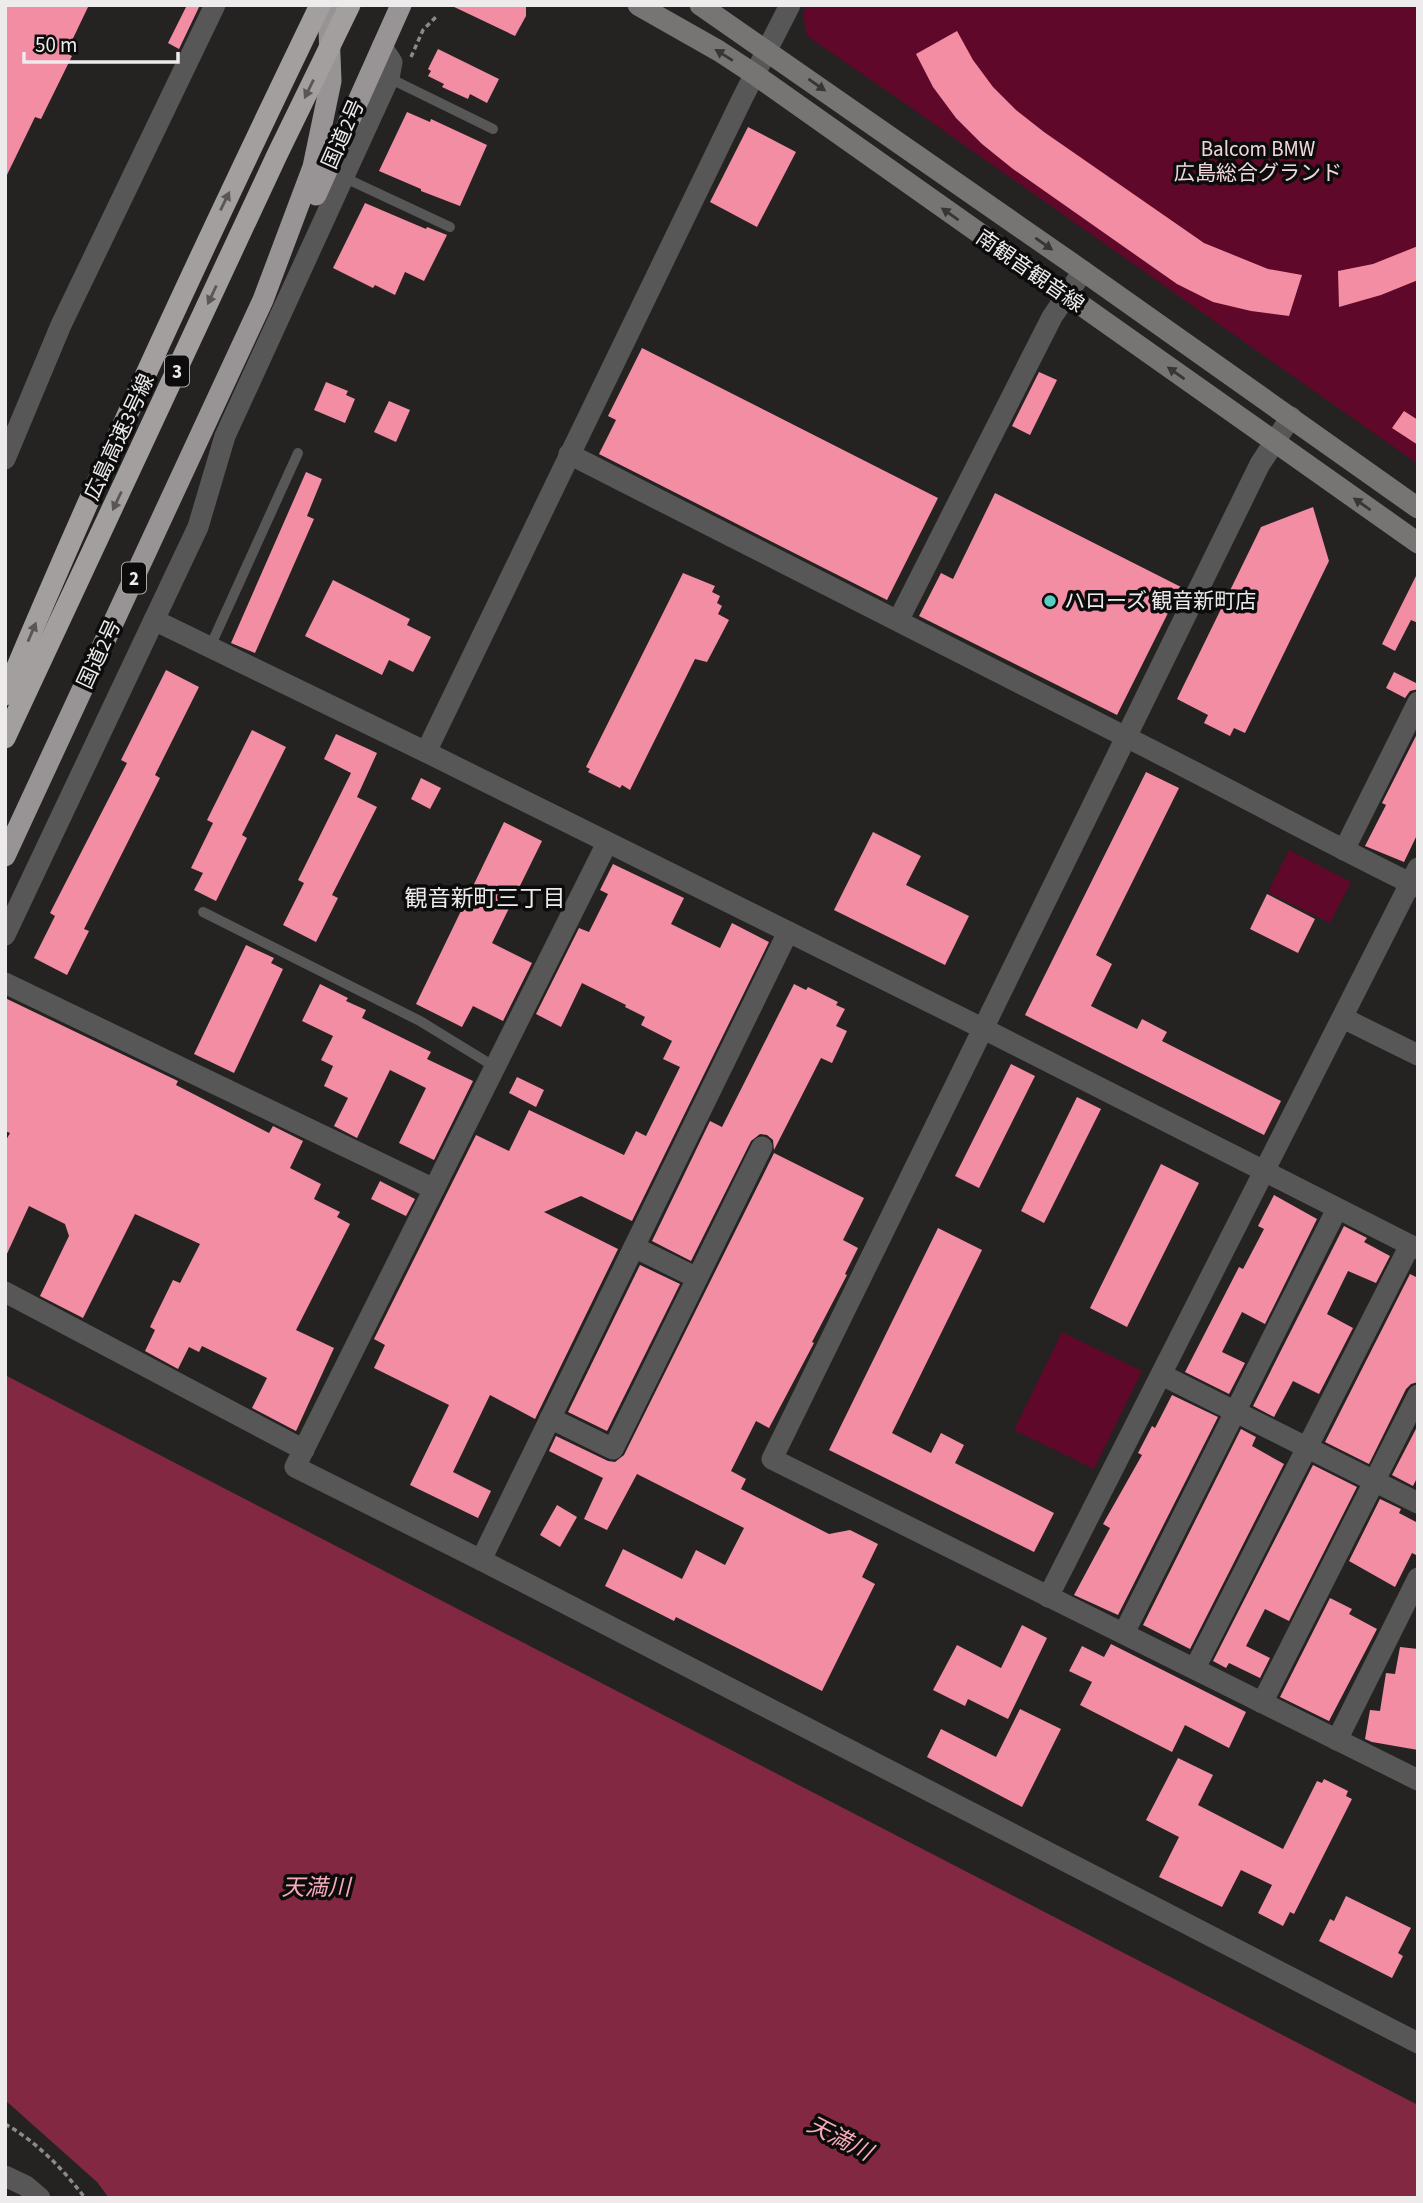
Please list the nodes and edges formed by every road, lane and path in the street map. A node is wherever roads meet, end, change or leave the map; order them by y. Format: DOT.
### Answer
graph roads {
  1 [pos="215,5"];
  2 [pos="320,5"];
  3 [pos="328,5"];
  4 [pos="350,5"];
  5 [pos="401,5"];
  6 [pos="638,5"];
  7 [pos="700,5"];
  8 [pos="790,5"];
  9 [pos="382,47"];
  10 [pos="767,51"];
  11 [pos="754,75"];
  12 [pos="389,78"];
  13 [pos="493,129"];
  14 [pos="344,177"];
  15 [pos="450,227"];
  16 [pos="1083,271"];
  17 [pos="1066,296"];
  18 [pos="263,300"];
  19 [pos="1290,417"];
  20 [pos="1275,443"];
  21 [pos="298,453"];
  22 [pos="569,454"];
  23 [pos="5,459"];
  24 [pos="1418,508"];
  25 [pos="1418,543"];
  26 [pos="154,620"];
  27 [pos="899,620"];
  28 [pos="210,647"];
  29 [pos="5,695"];
  30 [pos="1418,702"];
  31 [pos="1125,736"];
  32 [pos="5,738"];
  33 [pos="426,752"];
  34 [pos="607,843"];
  35 [pos="1344,850"];
  36 [pos="5,856"];
  37 [pos="1415,880"];
  38 [pos="203,912"];
  39 [pos="788,932"];
  40 [pos="5,935"];
  41 [pos="5,983"];
  42 [pos="1343,1017"];
  43 [pos="984,1029"];
  44 [pos="1418,1055"];
  45 [pos="495,1067"];
  46 [pos="762,1147"];
  47 [pos="1266,1171"];
  48 [pos="434,1189"];
  49 [pos="1338,1209"];
  50 [pos="634,1247"];
  51 [pos="1414,1247"];
  52 [pos="697,1278"];
  53 [pos="5,1292"];
  54 [pos="1162,1375"];
  55 [pos="1418,1395"];
  56 [pos="1237,1412"];
  57 [pos="550,1418"];
  58 [pos="1306,1447"];
  59 [pos="304,1450"];
  60 [pos="1374,1482"];
  61 [pos="1418,1503"];
  62 [pos="481,1560"];
  63 [pos="1418,1578"];
  64 [pos="1048,1597"];
  65 [pos="1408,1620"];
  66 [pos="1124,1633"];
  67 [pos="1195,1668"];
  68 [pos="1262,1703"];
  69 [pos="1337,1740"];
  70 [pos="1418,1780"];
  71 [pos="1418,2043"];
  72 [pos="5,2124"];
  73 [pos="5,2175"];
  74 [pos="40,2198"];
  75 [pos="85,2198"];
  1 -- 23 [label="street"];
  29 -- 2 [label="highway, 広島高速3号線 / 3, one-way"];
  3 -- 18 [label="highway, 国道2号 / 2"];
  4 -- 32 [label="highway, 広島高速3号線 / 3, one-way"];
  5 -- 9 [label="highway, 国道2号 / 2"];
  11 -- 6 [label="main road, 南観音観音線, one-way"];
  7 -- 10 [label="main road, 南観音観音線"];
  8 -- 10 [label="street"];
  9 -- 12 [label="street"];
  9 -- 18 [label="highway, 国道2号 / 2"];
  10 -- 11 [label="street"];
  10 -- 16 [label="main road, 南観音観音線, one-way"];
  17 -- 11 [label="main road, 南観音観音線, one-way"];
  11 -- 22 [label="street"];
  12 -- 13 [label="lane"];
  12 -- 14 [label="street"];
  14 -- 15 [label="lane"];
  14 -- 26 [label="street"];
  16 -- 17 [label="street"];
  16 -- 19 [label="main road, 南観音観音線"];
  20 -- 17 [label="main road, 南観音観音線, one-way"];
  17 -- 27 [label="street"];
  18 -- 36 [label="highway, 国道2号 / 2"];
  19 -- 20 [label="street"];
  19 -- 24 [label="main road, 南観音観音線"];
  25 -- 20 [label="main road, 南観音観音線, one-way"];
  20 -- 31 [label="street"];
  21 -- 28 [label="lane"];
  22 -- 27 [label="street"];
  22 -- 33 [label="street"];
  26 -- 28 [label="street"];
  26 -- 40 [label="street"];
  27 -- 31 [label="street"];
  28 -- 33 [label="street"];
  30 -- 35 [label="street"];
  31 -- 35 [label="street"];
  31 -- 43 [label="street"];
  33 -- 34 [label="street"];
  34 -- 39 [label="street"];
  34 -- 45 [label="street"];
  35 -- 37 [label="street"];
  37 -- 42 [label="street"];
  38 -- 45 [label="lane"];
  39 -- 43 [label="street"];
  39 -- 50 [label="street"];
  41 -- 48 [label="street"];
  42 -- 44 [label="street"];
  42 -- 47 [label="street"];
  43 -- 47 [label="street"];
  43 -- 64 [label="street"];
  45 -- 48 [label="street"];
  46 -- 52 [label="street"];
  47 -- 49 [label="street"];
  47 -- 54 [label="street"];
  48 -- 59 [label="street"];
  49 -- 51 [label="street"];
  49 -- 56 [label="street"];
  50 -- 52 [label="street"];
  50 -- 57 [label="street"];
  51 -- 58 [label="street"];
  52 -- 57 [label="street"];
  53 -- 59 [label="street"];
  54 -- 56 [label="street"];
  54 -- 64 [label="street"];
  55 -- 60 [label="street"];
  56 -- 58 [label="street"];
  56 -- 66 [label="street"];
  57 -- 62 [label="street"];
  58 -- 60 [label="street"];
  58 -- 67 [label="street"];
  59 -- 62 [label="street"];
  60 -- 61 [label="street"];
  60 -- 68 [label="street"];
  62 -- 71 [label="street"];
  63 -- 65 [label="street"];
  64 -- 66 [label="street"];
  65 -- 69 [label="street"];
  66 -- 67 [label="street"];
  67 -- 68 [label="street"];
  68 -- 69 [label="street"];
  69 -- 70 [label="street"];
  72 -- 75 [label="path"];
  73 -- 74 [label="street"];
}
